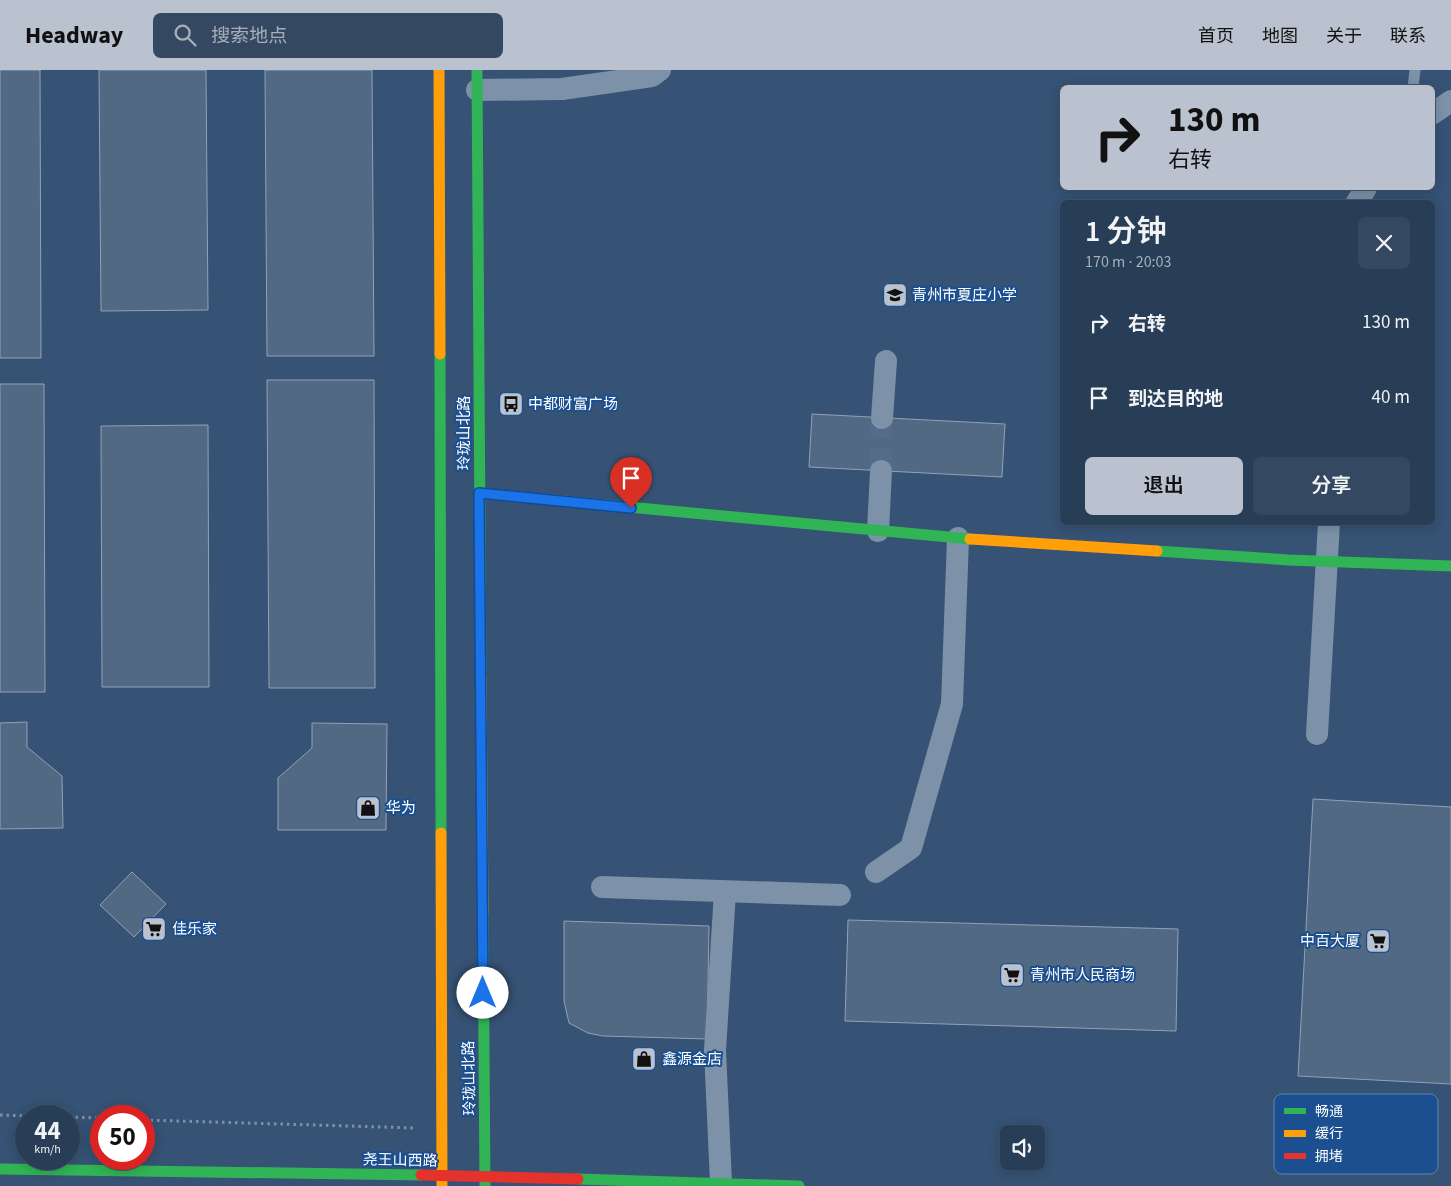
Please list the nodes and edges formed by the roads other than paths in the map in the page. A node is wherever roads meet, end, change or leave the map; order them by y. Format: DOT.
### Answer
graph roads {
  1 [pos="439,70"];
  2 [pos="660,70"];
  3 [pos="1415,70"];
  4 [pos="477,80"];
  5 [pos="1413,85"];
  6 [pos="1451,101"];
  7 [pos="1435,112"];
  8 [pos="886,361"];
  9 [pos="882,418"];
  10 [pos="881,471"];
  11 [pos="479,493"];
  12 [pos="1329,525"];
  13 [pos="878,531"];
  14 [pos="958,538"];
  15 [pos="1326,561"];
  16 [pos="1451,566"];
  17 [pos="1317,734"];
  18 [pos="876,872"];
  19 [pos="602,887"];
  20 [pos="725,892"];
  21 [pos="840,895"];
  22 [pos="0,1169"];
  23 [pos="442,1181"];
  24 [pos="485,1181"];
  25 [pos="721,1184"];
  26 [pos="799,1186"];
  1 -- 23 [label="main road, 玲珑山北路"];
  2 -- 4 [label="street"];
  3 -- 5 [label="lane"];
  4 -- 11 [label="main road, 玲珑山北路"];
  6 -- 7 [label="street"];
  8 -- 9 [label="street"];
  10 -- 13 [label="street"];
  11 -- 13 [label="main road"];
  11 -- 24 [label="main road, 玲珑山北路"];
  12 -- 15 [label="street"];
  13 -- 14 [label="main road"];
  14 -- 15 [label="main road"];
  14 -- 18 [label="street"];
  15 -- 16 [label="main road"];
  15 -- 17 [label="street"];
  19 -- 20 [label="street"];
  20 -- 21 [label="street"];
  20 -- 25 [label="street"];
  22 -- 23 [label="main road, 尧王山西路"];
  23 -- 24 [label="main road, 尧王山西路"];
  24 -- 25 [label="main road, 尧王山西路"];
  25 -- 26 [label="main road, 尧王山西路"];
}
